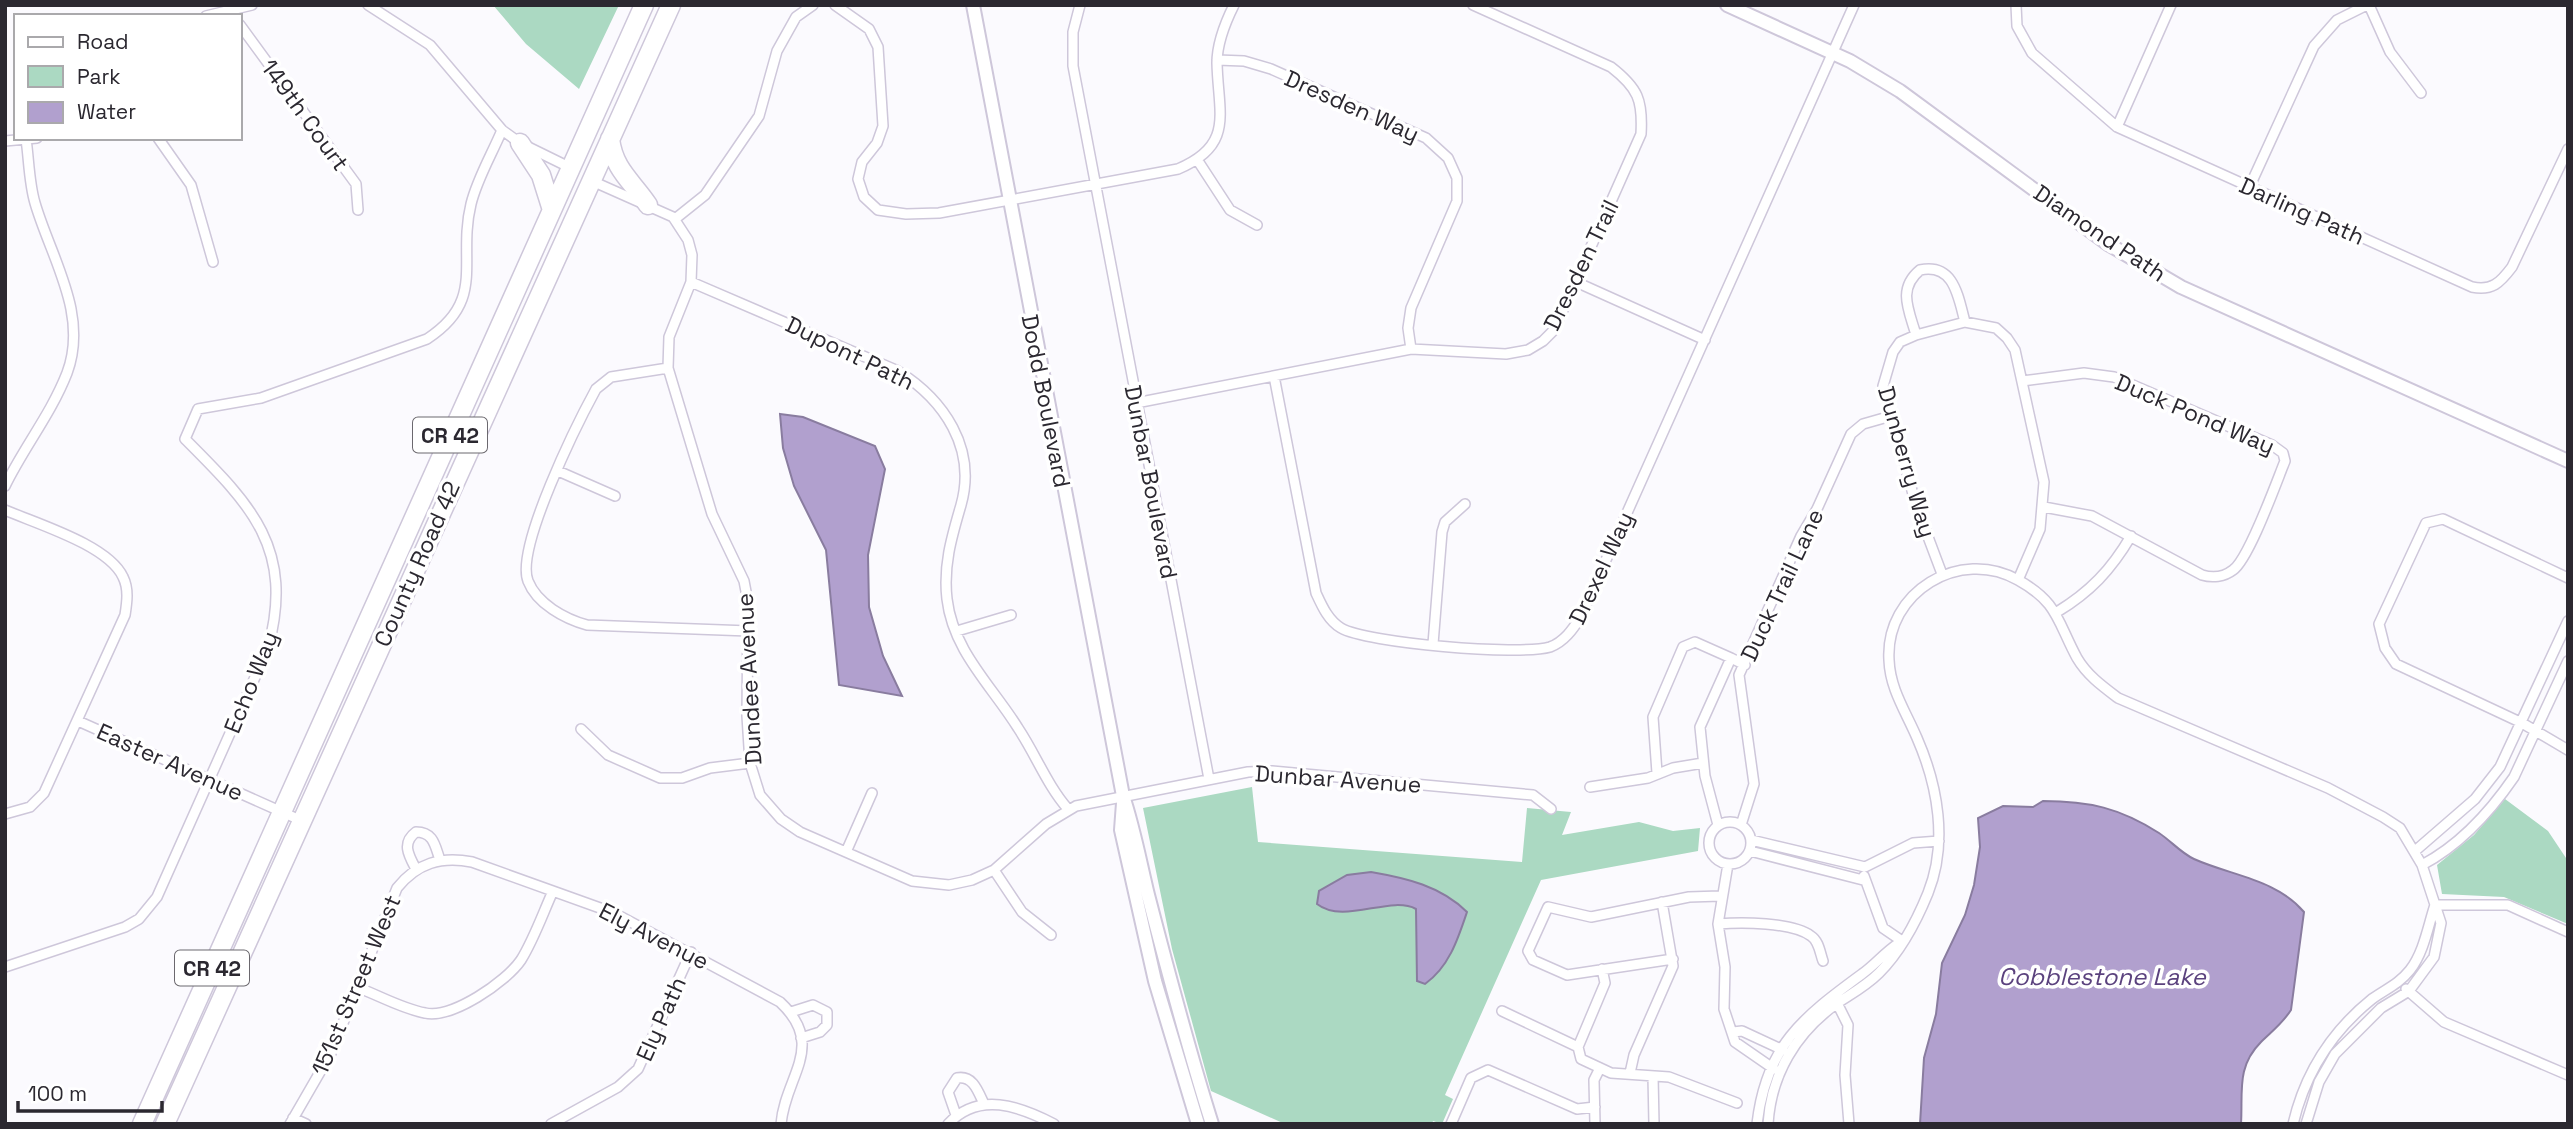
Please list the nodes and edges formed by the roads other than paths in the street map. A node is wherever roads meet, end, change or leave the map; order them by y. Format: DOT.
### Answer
graph roads {
  1 [pos="252,5"];
  2 [pos="368,5"];
  3 [pos="644,5"];
  4 [pos="671,5"];
  5 [pos="813,5"];
  6 [pos="835,5"];
  7 [pos="973,5"];
  8 [pos="1080,5"];
  9 [pos="1234,5"];
  10 [pos="1473,5"];
  11 [pos="1727,5"];
  12 [pos="1854,5"];
  13 [pos="2016,5"];
  14 [pos="2171,5"];
  15 [pos="2368,5"];
  16 [pos="231,13"];
  17 [pos="242,28"];
  18 [pos="1834,53"];
  19 [pos="1217,60"];
  20 [pos="2421,93"];
  21 [pos="2117,127"];
  22 [pos="502,130"];
  23 [pos="610,139"];
  24 [pos="26,140"];
  25 [pos="159,140"];
  26 [pos="583,141"];
  27 [pos="520,143"];
  28 [pos="2568,149"];
  29 [pos="1198,161"];
  30 [pos="571,167"];
  31 [pos="592,181"];
  32 [pos="1094,184"];
  33 [pos="2249,188"];
  34 [pos="1007,200"];
  35 [pos="648,205"];
  36 [pos="358,209"];
  37 [pos="552,210"];
  38 [pos="578,211"];
  39 [pos="675,219"];
  40 [pos="1257,225"];
  41 [pos="213,262"];
  42 [pos="691,282"];
  43 [pos="1576,282"];
  44 [pos="1965,322"];
  45 [pos="1916,334"];
  46 [pos="1705,340"];
  47 [pos="1411,349"];
  48 [pos="667,368"];
  49 [pos="1274,376"];
  50 [pos="2022,381"];
  51 [pos="1136,402"];
  52 [pos="1891,416"];
  53 [pos="2568,461"];
  54 [pos="558,471"];
  55 [pos="5,486"];
  56 [pos="615,496"];
  57 [pos="1465,504"];
  58 [pos="2044,508"];
  59 [pos="5,510"];
  60 [pos="2131,537"];
  61 [pos="1942,574"];
  62 [pos="2568,578"];
  63 [pos="2018,580"];
  64 [pos="2057,612"];
  65 [pos="1011,615"];
  66 [pos="2568,621"];
  67 [pos="749,631"];
  68 [pos="957,631"];
  69 [pos="1433,643"];
  70 [pos="1731,659"];
  71 [pos="2568,661"];
  72 [pos="1745,665"];
  73 [pos="78,721"];
  74 [pos="2522,723"];
  75 [pos="581,729"];
  76 [pos="2536,731"];
  77 [pos="2568,750"];
  78 [pos="750,763"];
  79 [pos="1703,763"];
  80 [pos="1657,773"];
  81 [pos="1209,779"];
  82 [pos="210,780"];
  83 [pos="1590,787"];
  84 [pos="872,793"];
  85 [pos="1123,796"];
  86 [pos="1551,808"];
  87 [pos="1068,810"];
  88 [pos="280,811"];
  89 [pos="5,814"];
  90 [pos="300,820"];
  91 [pos="1718,825"];
  92 [pos="1741,825"];
  93 [pos="1751,840"];
  94 [pos="1938,841"];
  95 [pos="1750,851"];
  96 [pos="2415,851"];
  97 [pos="846,852"];
  98 [pos="440,860"];
  99 [pos="1728,864"];
  100 [pos="2422,866"];
  101 [pos="1865,867"];
  102 [pos="416,869"];
  103 [pos="994,870"];
  104 [pos="1863,880"];
  105 [pos="401,883"];
  106 [pos="553,891"];
  107 [pos="1720,896"];
  108 [pos="1662,902"];
  109 [pos="2435,905"];
  110 [pos="1718,923"];
  111 [pos="2568,932"];
  112 [pos="1051,935"];
  113 [pos="1901,942"];
  114 [pos="691,952"];
  115 [pos="1673,959"];
  116 [pos="1823,961"];
  117 [pos="5,967"];
  118 [pos="1602,969"];
  119 [pos="2399,983"];
  120 [pos="359,988"];
  121 [pos="2409,991"];
  122 [pos="1835,999"];
  123 [pos="1502,1011"];
  124 [pos="791,1012"];
  125 [pos="1733,1032"];
  126 [pos="801,1038"];
  127 [pos="1578,1047"];
  128 [pos="1784,1050"];
  129 [pos="1600,1068"];
  130 [pos="1775,1069"];
  131 [pos="1630,1073"];
  132 [pos="2568,1074"];
  133 [pos="1653,1076"];
  134 [pos="1737,1102"];
  135 [pos="984,1104"];
  136 [pos="1595,1108"];
  137 [pos="956,1115"];
  138 [pos="291,1121"];
  139 [pos="2293,1123"];
  140 [pos="142,1124"];
  141 [pos="165,1124"];
  142 [pos="306,1124"];
  143 [pos="551,1124"];
  144 [pos="781,1124"];
  145 [pos="948,1124"];
  146 [pos="1054,1124"];
  147 [pos="1198,1124"];
  148 [pos="1212,1124"];
  149 [pos="1451,1124"];
  150 [pos="1595,1124"];
  151 [pos="1654,1124"];
  152 [pos="1757,1124"];
  153 [pos="1768,1124"];
  154 [pos="1849,1124"];
  155 [pos="2305,1124"];
  1 -- 16 [label="street"];
  2 -- 22 [label="street"];
  3 -- 26 [label="highway, County Road 42 / CR 42"];
  4 -- 23 [label="highway, County Road 42 / CR 42"];
  5 -- 39 [label="street"];
  6 -- 34 [label="street"];
  7 -- 34 [label="street, Dodd Boulevard"];
  8 -- 32 [label="street, Dunbar Boulevard"];
  9 -- 19 [label="street"];
  10 -- 43 [label="street, Dresden Trail"];
  11 -- 18 [label="street, Diamond Path"];
  12 -- 18 [label="street, Drexel Way"];
  13 -- 21 [label="street, Darling Path"];
  14 -- 21 [label="street"];
  15 -- 20 [label="street"];
  15 -- 33 [label="street"];
  17 -- 36 [label="street, 149th Court"];
  18 -- 46 [label="street, Drexel Way"];
  18 -- 53 [label="street, Diamond Path"];
  19 -- 29 [label="street"];
  19 -- 47 [label="street, Dresden Way"];
  21 -- 33 [label="street, Darling Path"];
  22 -- 27 [label="street"];
  22 -- 82 [label="street, Echo Way"];
  23 -- 31 [label="highway, County Road 42 / CR 42"];
  23 -- 35 [label="highway"];
  24 -- 55 [label="street"];
  25 -- 41 [label="street"];
  26 -- 30 [label="highway, County Road 42 / CR 42"];
  26 -- 31 [label="highway"];
  27 -- 30 [label="street"];
  27 -- 37 [label="highway"];
  28 -- 33 [label="street, Darling Path"];
  29 -- 32 [label="street"];
  29 -- 40 [label="street"];
  30 -- 37 [label="highway, County Road 42 / CR 42"];
  30 -- 38 [label="highway"];
  31 -- 35 [label="street"];
  31 -- 38 [label="highway, County Road 42 / CR 42"];
  32 -- 34 [label="street"];
  32 -- 51 [label="street, Dunbar Boulevard"];
  34 -- 85 [label="street, Dodd Boulevard"];
  35 -- 39 [label="street"];
  37 -- 88 [label="highway, County Road 42 / CR 42"];
  38 -- 90 [label="highway, County Road 42 / CR 42"];
  39 -- 42 [label="street, Dundee Avenue"];
  42 -- 48 [label="street, Dundee Avenue"];
  42 -- 68 [label="street, Dupont Path"];
  43 -- 46 [label="street"];
  43 -- 47 [label="street, Dresden Trail"];
  44 -- 45 [label="street, Dunberry Way"];
  44 -- 45 [label="street"];
  44 -- 50 [label="street, Dunberry Way"];
  45 -- 52 [label="street, Dunberry Way"];
  46 -- 69 [label="street, Drexel Way"];
  47 -- 49 [label="street, Dresden Trail"];
  48 -- 54 [label="street"];
  48 -- 67 [label="street, Dundee Avenue"];
  49 -- 51 [label="street, Dresden Trail"];
  49 -- 69 [label="street, Drexel Way"];
  50 -- 58 [label="street, Dunberry Way"];
  50 -- 60 [label="street, Duck Pond Way"];
  51 -- 81 [label="street, Dunbar Boulevard"];
  52 -- 61 [label="street, Dunberry Way"];
  52 -- 72 [label="street, Duck Trail Lane"];
  54 -- 56 [label="street"];
  54 -- 67 [label="street"];
  57 -- 69 [label="street"];
  58 -- 60 [label="street, Duck Pond Way"];
  58 -- 63 [label="street, Dunberry Way"];
  59 -- 73 [label="street, Easter Avenue"];
  60 -- 64 [label="street"];
  61 -- 63 [label="street"];
  61 -- 94 [label="street"];
  62 -- 74 [label="street"];
  63 -- 64 [label="street"];
  64 -- 96 [label="street"];
  65 -- 68 [label="street"];
  66 -- 74 [label="street"];
  67 -- 78 [label="street, Dundee Avenue"];
  68 -- 87 [label="street, Dupont Path"];
  70 -- 72 [label="street"];
  70 -- 79 [label="street"];
  70 -- 80 [label="street"];
  71 -- 76 [label="street"];
  72 -- 92 [label="street, Duck Trail Lane"];
  73 -- 82 [label="street, Easter Avenue"];
  73 -- 89 [label="street"];
  74 -- 76 [label="street"];
  74 -- 96 [label="street"];
  75 -- 78 [label="street"];
  76 -- 77 [label="street"];
  76 -- 100 [label="street"];
  78 -- 97 [label="street, Dundee Avenue"];
  79 -- 80 [label="street"];
  79 -- 91 [label="street"];
  80 -- 83 [label="street"];
  81 -- 85 [label="street, Dunbar Avenue"];
  81 -- 86 [label="street, Dunbar Avenue"];
  82 -- 88 [label="street, Easter Avenue"];
  82 -- 117 [label="street, Echo Way"];
  84 -- 97 [label="street"];
  85 -- 87 [label="street, Dundee Avenue"];
  85 -- 147 [label="street"];
  85 -- 148 [label="street"];
  87 -- 103 [label="street, Dundee Avenue"];
  88 -- 90 [label="street, Easter Avenue"];
  88 -- 140 [label="highway, County Road 42 / CR 42"];
  90 -- 141 [label="highway, County Road 42 / CR 42"];
  91 -- 92 [label="street"];
  91 -- 99 [label="street"];
  92 -- 93 [label="street"];
  93 -- 95 [label="street"];
  93 -- 101 [label="street"];
  94 -- 101 [label="street"];
  94 -- 113 [label="street"];
  95 -- 99 [label="street"];
  95 -- 104 [label="street"];
  96 -- 100 [label="street"];
  97 -- 103 [label="street, Dundee Avenue"];
  98 -- 102 [label="street, Ely Avenue"];
  98 -- 102 [label="street"];
  98 -- 106 [label="street, Ely Avenue"];
  99 -- 107 [label="street"];
  100 -- 109 [label="street"];
  101 -- 104 [label="street"];
  102 -- 105 [label="street, Ely Avenue"];
  103 -- 112 [label="street"];
  104 -- 113 [label="street"];
  105 -- 120 [label="street, 151st Street West"];
  106 -- 114 [label="street, Ely Avenue"];
  106 -- 120 [label="street"];
  107 -- 108 [label="street"];
  107 -- 110 [label="street"];
  108 -- 115 [label="street"];
  108 -- 118 [label="street"];
  109 -- 111 [label="street"];
  109 -- 119 [label="street"];
  109 -- 121 [label="street"];
  110 -- 116 [label="street"];
  110 -- 125 [label="street"];
  113 -- 122 [label="street"];
  114 -- 124 [label="street, Ely Avenue"];
  114 -- 143 [label="street, Ely Path"];
  115 -- 118 [label="street"];
  115 -- 131 [label="street"];
  118 -- 127 [label="street"];
  119 -- 121 [label="street"];
  119 -- 139 [label="street"];
  120 -- 138 [label="street, 151st Street West"];
  121 -- 132 [label="street"];
  121 -- 155 [label="street"];
  122 -- 128 [label="street"];
  122 -- 154 [label="street"];
  123 -- 127 [label="street"];
  124 -- 126 [label="street"];
  124 -- 126 [label="street"];
  125 -- 128 [label="street"];
  125 -- 130 [label="street"];
  126 -- 144 [label="street"];
  127 -- 129 [label="street"];
  128 -- 130 [label="street"];
  129 -- 131 [label="street"];
  129 -- 136 [label="street"];
  130 -- 152 [label="street"];
  130 -- 153 [label="street"];
  131 -- 133 [label="street"];
  133 -- 134 [label="street"];
  133 -- 151 [label="street"];
  135 -- 137 [label="street"];
  135 -- 137 [label="street"];
  135 -- 146 [label="street"];
  136 -- 149 [label="street"];
  136 -- 150 [label="street"];
  137 -- 145 [label="street"];
  138 -- 142 [label="street"];
  139 -- 155 [label="street"];
}
